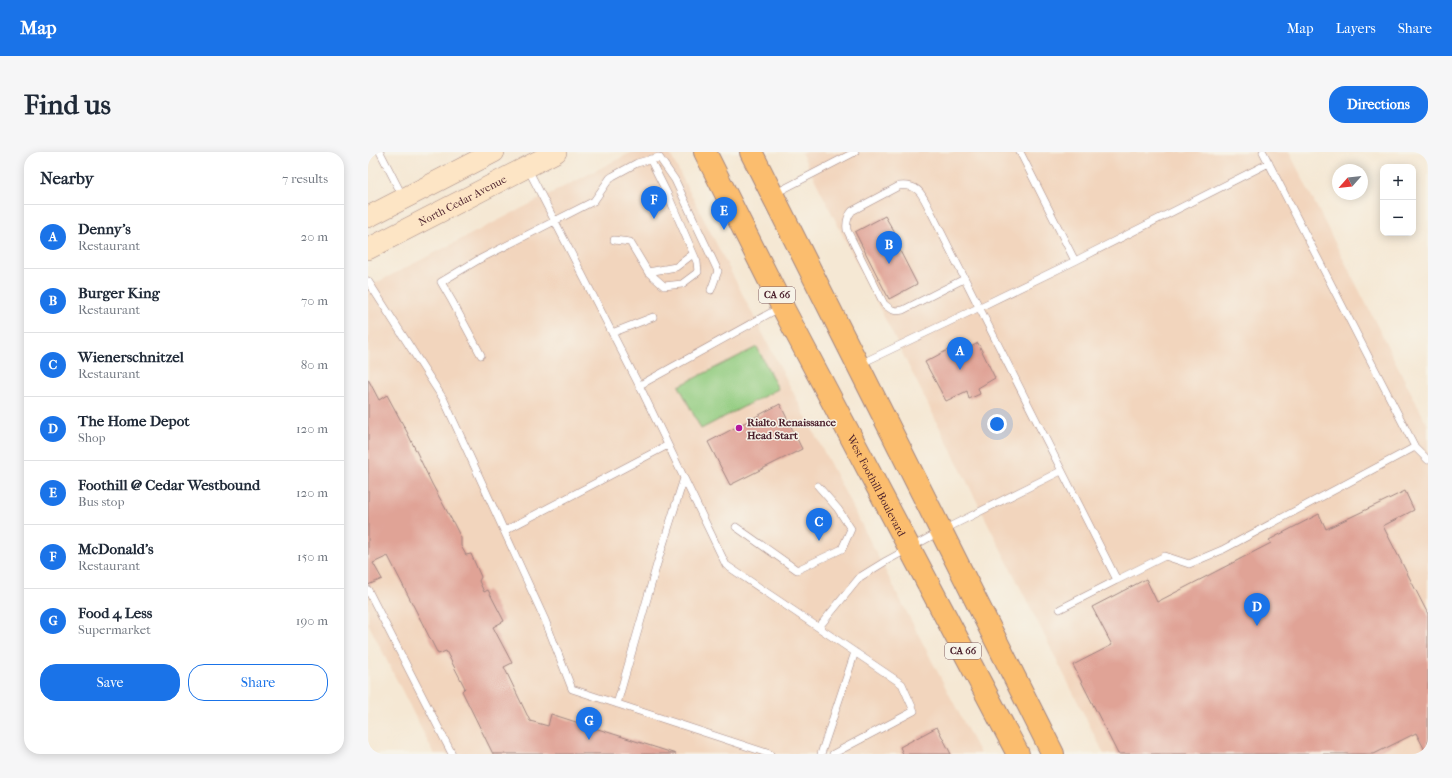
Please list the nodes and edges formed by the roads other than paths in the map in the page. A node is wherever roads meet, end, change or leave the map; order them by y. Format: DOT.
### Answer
graph roads {
  1 [pos="380,152"];
  2 [pos="494,152"];
  3 [pos="556,152"];
  4 [pos="705,152"];
  5 [pos="751,152"];
  6 [pos="855,152"];
  7 [pos="1020,152"];
  8 [pos="1263,152"];
  9 [pos="650,159"];
  10 [pos="1269,163"];
  11 [pos="527,167"];
  12 [pos="772,195"];
  13 [pos="404,199"];
  14 [pos="368,217"];
  15 [pos="556,222"];
  16 [pos="368,235"];
  17 [pos="614,240"];
  18 [pos="368,249"];
  19 [pos="693,254"];
  20 [pos="1075,261"];
  21 [pos="648,272"];
  22 [pos="964,279"];
  23 [pos="368,282"];
  24 [pos="711,290"];
  25 [pos="782,306"];
  26 [pos="978,308"];
  27 [pos="653,317"];
  28 [pos="612,333"];
  29 [pos="481,356"];
  30 [pos="858,365"];
  31 [pos="640,385"];
  32 [pos="668,445"];
  33 [pos="1415,447"];
  34 [pos="1428,460"];
  35 [pos="1062,471"];
  36 [pos="684,478"];
  37 [pos="818,486"];
  38 [pos="736,527"];
  39 [pos="504,531"];
  40 [pos="941,531"];
  41 [pos="909,548"];
  42 [pos="1116,580"];
  43 [pos="368,590"];
  44 [pos="1060,609"];
  45 [pos="819,628"];
  46 [pos="855,652"];
  47 [pos="617,704"];
  48 [pos="452,754"];
  49 [pos="770,754"];
  50 [pos="821,754"];
  51 [pos="833,754"];
  52 [pos="1018,754"];
  53 [pos="1053,754"];
  1 -- 13 [label="lane"];
  2 -- 13 [label="main road"];
  3 -- 11 [label="main road, North Cedar Avenue"];
  4 -- 25 [label="main road, West Foothill Boulevard / CA 66"];
  5 -- 12 [label="main road"];
  6 -- 12 [label="lane"];
  7 -- 20 [label="lane"];
  8 -- 10 [label="lane"];
  9 -- 15 [label="lane"];
  9 -- 19 [label="lane"];
  9 -- 24 [label="lane"];
  10 -- 20 [label="lane"];
  10 -- 33 [label="lane"];
  11 -- 15 [label="lane"];
  11 -- 18 [label="main road, North Cedar Avenue"];
  12 -- 30 [label="main road"];
  13 -- 14 [label="main road"];
  13 -- 16 [label="main road"];
  15 -- 28 [label="lane"];
  15 -- 29 [label="lane"];
  17 -- 21 [label="lane"];
  19 -- 21 [label="lane"];
  19 -- 21 [label="lane"];
  20 -- 26 [label="lane"];
  22 -- 22 [label="lane"];
  22 -- 26 [label="lane"];
  23 -- 39 [label="lane"];
  25 -- 31 [label="lane"];
  25 -- 41 [label="main road, West Foothill Boulevard / CA 66"];
  26 -- 30 [label="lane"];
  26 -- 35 [label="lane"];
  27 -- 28 [label="lane"];
  28 -- 31 [label="lane"];
  30 -- 40 [label="main road"];
  31 -- 32 [label="lane"];
  32 -- 36 [label="lane"];
  32 -- 39 [label="lane"];
  33 -- 34 [label="lane"];
  33 -- 42 [label="lane"];
  35 -- 40 [label="lane"];
  35 -- 42 [label="lane"];
  36 -- 45 [label="lane"];
  36 -- 47 [label="lane"];
  37 -- 38 [label="lane"];
  39 -- 47 [label="lane"];
  40 -- 41 [label="lane"];
  40 -- 53 [label="main road"];
  41 -- 45 [label="lane"];
  41 -- 52 [label="main road, West Foothill Boulevard / CA 66"];
  42 -- 44 [label="lane"];
  43 -- 48 [label="lane"];
  45 -- 46 [label="lane"];
  46 -- 50 [label="lane"];
  46 -- 51 [label="lane"];
  47 -- 49 [label="lane"];
}
